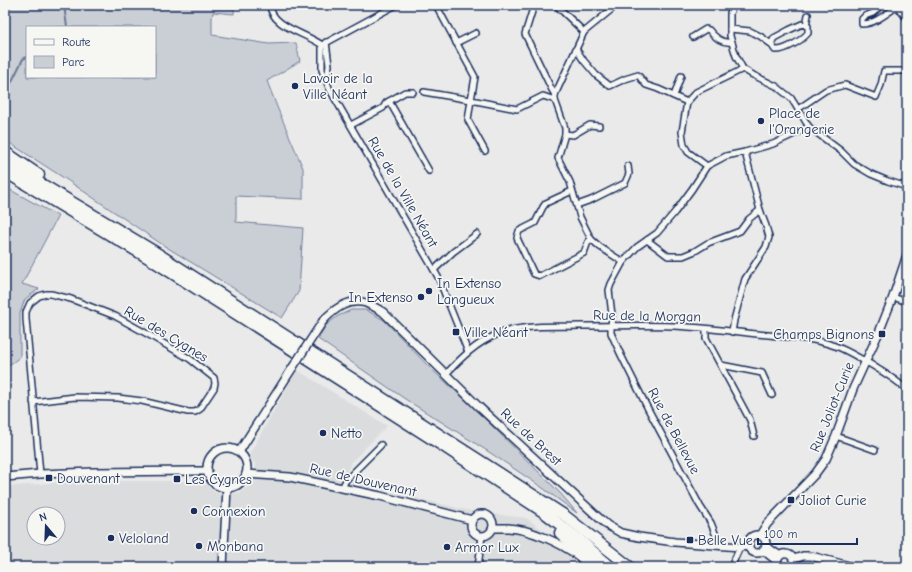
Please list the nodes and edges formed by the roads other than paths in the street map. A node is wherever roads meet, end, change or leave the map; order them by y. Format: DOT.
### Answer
graph roads {
  1 [pos="270,5"];
  2 [pos="396,5"];
  3 [pos="436,5"];
  4 [pos="534,5"];
  5 [pos="556,5"];
  6 [pos="617,5"];
  7 [pos="734,5"];
  8 [pos="882,5"];
  9 [pos="897,5"];
  10 [pos="808,15"];
  11 [pos="907,17"];
  12 [pos="806,25"];
  13 [pos="730,29"];
  14 [pos="584,32"];
  15 [pos="476,33"];
  16 [pos="693,37"];
  17 [pos="732,42"];
  18 [pos="456,43"];
  19 [pos="324,44"];
  20 [pos="771,44"];
  21 [pos="576,49"];
  22 [pos="743,69"];
  23 [pos="907,71"];
  24 [pos="681,76"];
  25 [pos="413,92"];
  26 [pos="424,92"];
  27 [pos="674,96"];
  28 [pos="555,97"];
  29 [pos="471,100"];
  30 [pos="390,101"];
  31 [pos="687,102"];
  32 [pos="798,108"];
  33 [pos="351,125"];
  34 [pos="599,126"];
  35 [pos="810,127"];
  36 [pos="565,134"];
  37 [pos="485,151"];
  38 [pos="5,152"];
  39 [pos="745,152"];
  40 [pos="5,162"];
  41 [pos="628,166"];
  42 [pos="707,166"];
  43 [pos="429,171"];
  44 [pos="5,172"];
  45 [pos="907,187"];
  46 [pos="572,191"];
  47 [pos="75,204"];
  48 [pos="577,205"];
  49 [pos="760,210"];
  50 [pos="477,234"];
  51 [pos="591,239"];
  52 [pos="647,240"];
  53 [pos="907,255"];
  54 [pos="623,262"];
  55 [pos="434,270"];
  56 [pos="893,297"];
  57 [pos="907,302"];
  58 [pos="611,326"];
  59 [pos="706,329"];
  60 [pos="732,332"];
  61 [pos="468,352"];
  62 [pos="865,362"];
  63 [pos="721,365"];
  64 [pos="446,374"];
  65 [pos="907,390"];
  66 [pos="772,395"];
  67 [pos="33,402"];
  68 [pos="754,436"];
  69 [pos="836,436"];
  70 [pos="381,445"];
  71 [pos="875,450"];
  72 [pos="239,452"];
  73 [pos="208,471"];
  74 [pos="40,474"];
  75 [pos="246,474"];
  76 [pos="5,477"];
  77 [pos="501,484"];
  78 [pos="226,488"];
  79 [pos="342,488"];
  80 [pos="564,515"];
  81 [pos="472,520"];
  82 [pos="493,528"];
  83 [pos="760,535"];
  84 [pos="482,536"];
  85 [pos="720,546"];
  86 [pos="749,546"];
  87 [pos="740,548"];
  88 [pos="765,548"];
  89 [pos="794,559"];
  90 [pos="779,561"];
  91 [pos="223,567"];
  92 [pos="478,567"];
  93 [pos="590,567"];
  94 [pos="597,567"];
  95 [pos="611,567"];
  96 [pos="621,567"];
  97 [pos="630,567"];
  98 [pos="730,567"];
  99 [pos="792,567"];
  100 [pos="853,567"];
  1 -- 19 [label="street"];
  2 -- 19 [label="street"];
  3 -- 18 [label="street"];
  4 -- 28 [label="street"];
  5 -- 14 [label="street"];
  6 -- 14 [label="street"];
  7 -- 13 [label="street"];
  8 -- 9 [label="street"];
  9 -- 11 [label="main road"];
  10 -- 12 [label="street"];
  12 -- 20 [label="street"];
  12 -- 20 [label="street"];
  13 -- 17 [label="street"];
  13 -- 20 [label="street"];
  14 -- 21 [label="street"];
  15 -- 18 [label="street"];
  16 -- 17 [label="street"];
  17 -- 22 [label="street"];
  18 -- 29 [label="street"];
  19 -- 33 [label="street, Rue de la Ville Néant"];
  21 -- 27 [label="street"];
  21 -- 28 [label="street"];
  22 -- 31 [label="street"];
  22 -- 32 [label="street"];
  23 -- 32 [label="street"];
  24 -- 27 [label="street"];
  25 -- 30 [label="street"];
  26 -- 29 [label="street"];
  27 -- 31 [label="street"];
  28 -- 29 [label="street"];
  28 -- 36 [label="street"];
  29 -- 37 [label="street"];
  30 -- 33 [label="street"];
  30 -- 43 [label="street"];
  31 -- 42 [label="street"];
  32 -- 35 [label="street"];
  33 -- 55 [label="street, Rue de la Ville Néant"];
  34 -- 36 [label="street"];
  35 -- 39 [label="street"];
  35 -- 45 [label="street"];
  36 -- 46 [label="street"];
  38 -- 47 [label="highway"];
  39 -- 42 [label="street"];
  39 -- 49 [label="street"];
  40 -- 47 [label="highway"];
  41 -- 48 [label="street"];
  42 -- 52 [label="street, Rue de Bellevue"];
  44 -- 77 [label="highway"];
  46 -- 48 [label="street"];
  46 -- 51 [label="street"];
  47 -- 80 [label="highway"];
  48 -- 51 [label="street"];
  49 -- 52 [label="street"];
  49 -- 60 [label="street"];
  50 -- 55 [label="street"];
  51 -- 54 [label="street"];
  52 -- 54 [label="street, Rue de Bellevue"];
  53 -- 56 [label="main road, Rue Joliot-Curie"];
  54 -- 58 [label="street, Rue de Bellevue"];
  55 -- 61 [label="street, Rue de la Ville Néant"];
  56 -- 57 [label="street"];
  56 -- 62 [label="main road, Rue Joliot-Curie"];
  58 -- 59 [label="street, Rue de la Morgan"];
  58 -- 61 [label="street, Rue de la Morgan"];
  58 -- 85 [label="street, Rue de Bellevue"];
  59 -- 60 [label="street, Rue de la Morgan"];
  59 -- 63 [label="street"];
  60 -- 62 [label="street, Rue de la Morgan"];
  61 -- 64 [label="street, Rue de la Morgan"];
  62 -- 65 [label="street, Rue de la Morgan"];
  62 -- 69 [label="main road, Rue Joliot-Curie"];
  63 -- 66 [label="street"];
  63 -- 68 [label="street"];
  64 -- 72 [label="main road, Rue de Brest, bridge"];
  64 -- 85 [label="main road, Rue de Brest"];
  67 -- 67 [label="street, Rue des Cygnes"];
  67 -- 74 [label="street, Rue des Cygnes"];
  69 -- 71 [label="street"];
  69 -- 83 [label="main road, Rue Joliot-Curie"];
  70 -- 79 [label="street"];
  72 -- 73 [label="main road"];
  72 -- 75 [label="main road"];
  73 -- 74 [label="main road"];
  73 -- 78 [label="main road"];
  74 -- 76 [label="main road"];
  75 -- 78 [label="main road"];
  75 -- 79 [label="main road, Rue de Douvenant"];
  77 -- 94 [label="highway"];
  77 -- 95 [label="highway"];
  78 -- 91 [label="main road"];
  79 -- 81 [label="main road, Rue de Douvenant"];
  80 -- 96 [label="highway"];
  80 -- 97 [label="highway"];
  81 -- 82 [label="main road"];
  81 -- 84 [label="main road"];
  82 -- 84 [label="main road"];
  82 -- 93 [label="main road"];
  83 -- 86 [label="main road"];
  83 -- 88 [label="main road"];
  84 -- 92 [label="street"];
  85 -- 87 [label="main road, Rue de Brest"];
  86 -- 87 [label="main road, Rue de Brest"];
  86 -- 88 [label="main road"];
  87 -- 98 [label="street"];
  88 -- 90 [label="main road"];
  89 -- 90 [label="main road"];
  89 -- 99 [label="main road"];
  89 -- 100 [label="main road"];
}
